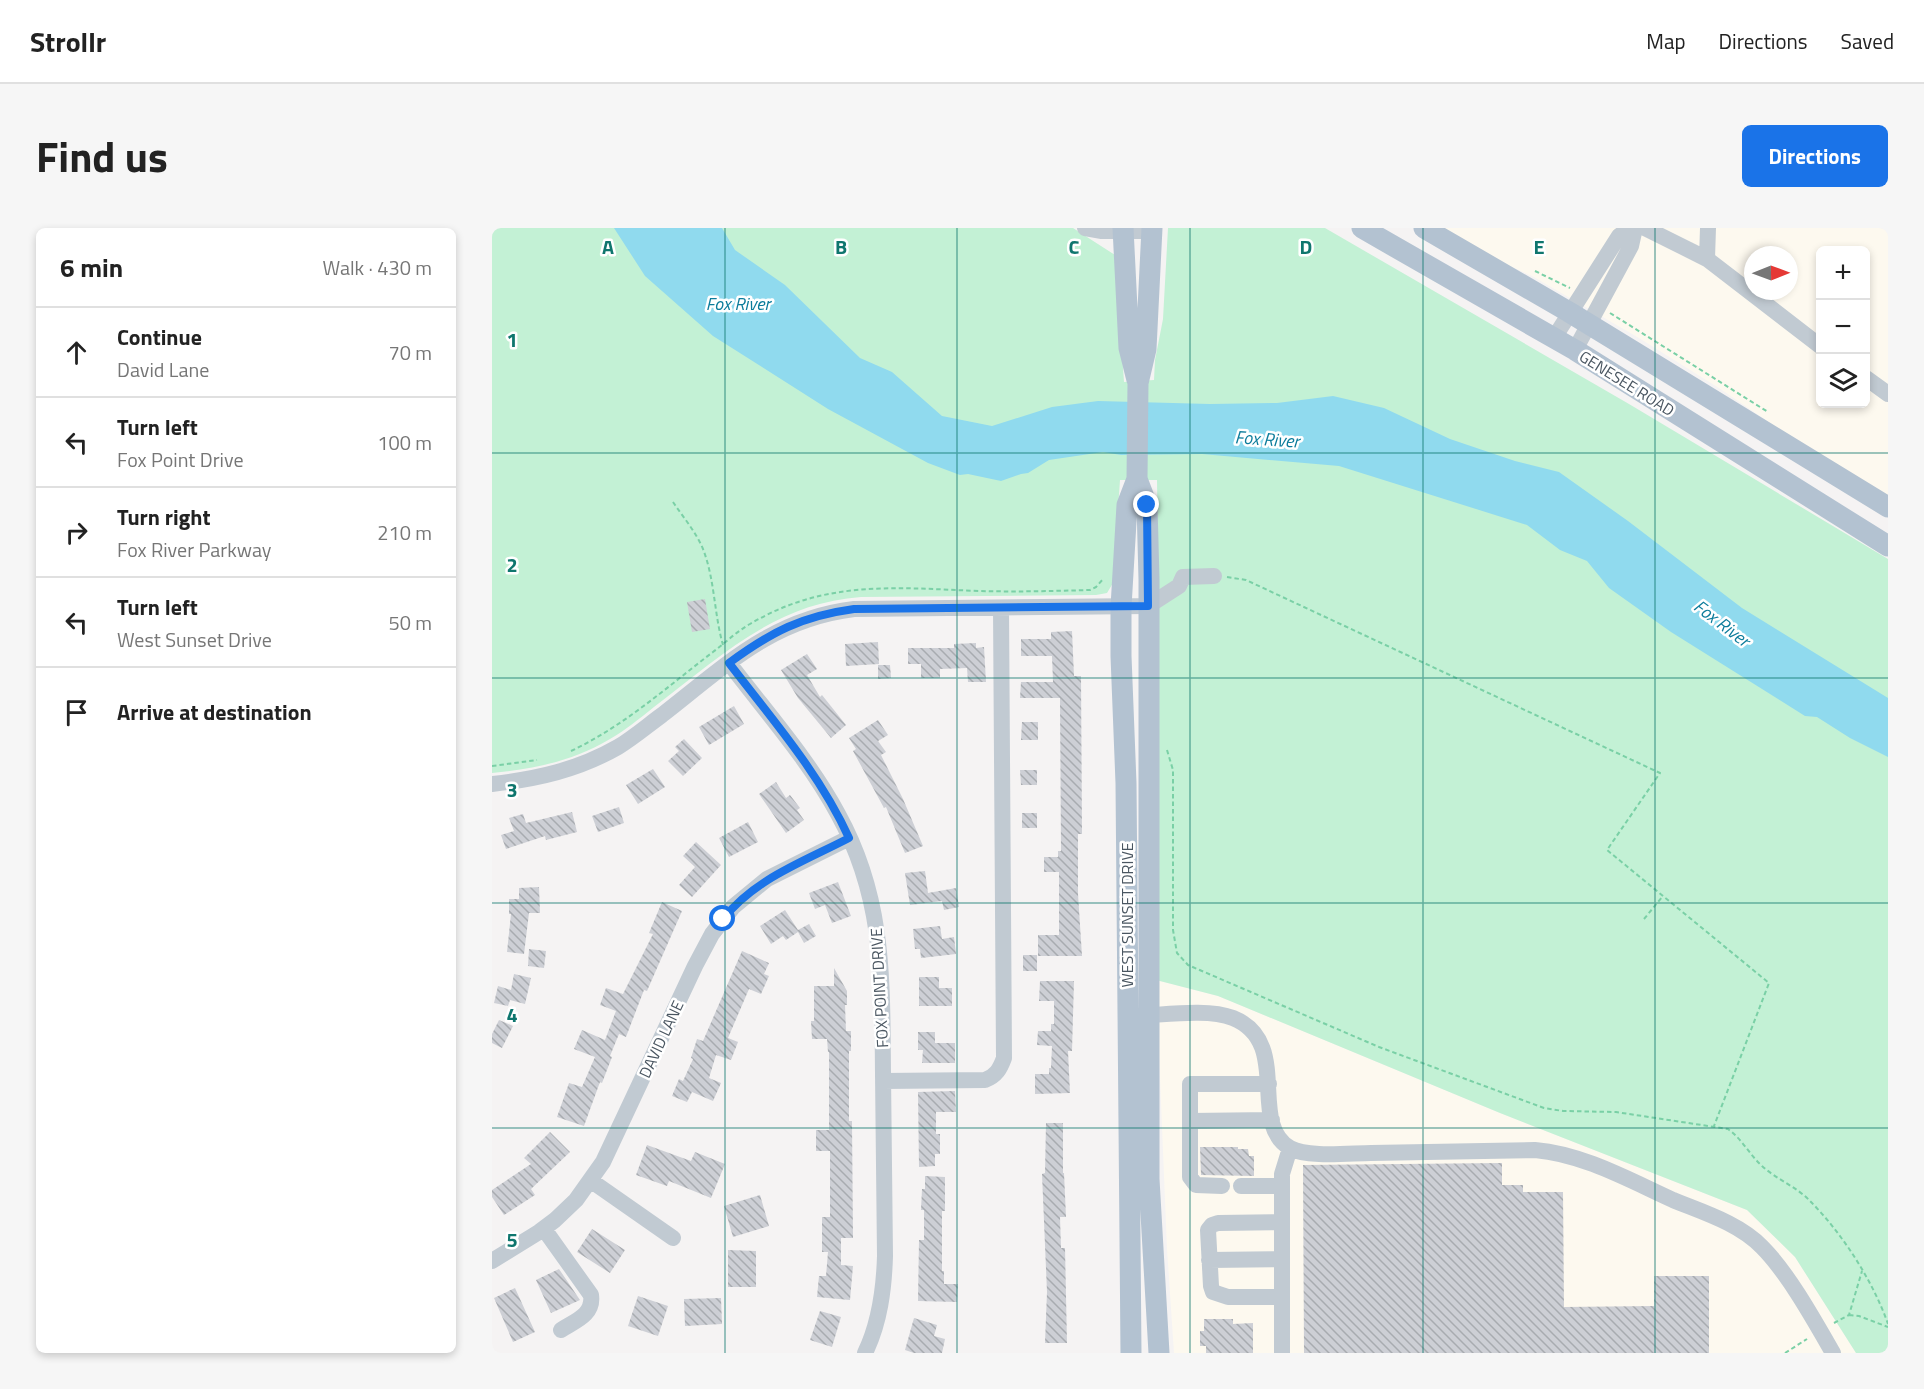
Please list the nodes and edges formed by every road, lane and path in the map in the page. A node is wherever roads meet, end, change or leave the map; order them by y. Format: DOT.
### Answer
graph roads {
  1 [pos="1085,228"];
  2 [pos="1362,228"];
  3 [pos="1424,228"];
  4 [pos="1630,228"];
  5 [pos="1635,228"];
  6 [pos="1645,228"];
  7 [pos="1708,228"];
  8 [pos="1152,229"];
  9 [pos="1123,230"];
  10 [pos="1707,259"];
  11 [pos="1569,312"];
  12 [pos="1590,325"];
  13 [pos="1554,338"];
  14 [pos="1816,342"];
  15 [pos="1575,350"];
  16 [pos="1870,381"];
  17 [pos="1137,383"];
  18 [pos="1888,394"];
  19 [pos="1137,479"];
  20 [pos="673,502"];
  21 [pos="1888,507"];
  22 [pos="1888,546"];
  23 [pos="1214,576"];
  24 [pos="1122,578"];
  25 [pos="1246,580"];
  26 [pos="1148,606"];
  27 [pos="1121,607"];
  28 [pos="1001,608"];
  29 [pos="723,644"];
  30 [pos="729,663"];
  31 [pos="1165,743"];
  32 [pos="570,751"];
  33 [pos="542,759"];
  34 [pos="492,766"];
  35 [pos="492,784"];
  36 [pos="849,838"];
  37 [pos="1663,896"];
  38 [pos="1644,919"];
  39 [pos="1138,1016"];
  40 [pos="883,1081"];
  41 [pos="1269,1084"];
  42 [pos="1272,1120"];
  43 [pos="1190,1121"];
  44 [pos="1714,1126"];
  45 [pos="1290,1148"];
  46 [pos="590,1180"];
  47 [pos="1222,1186"];
  48 [pos="1241,1186"];
  49 [pos="1282,1186"];
  50 [pos="1282,1221"];
  51 [pos="544,1229"];
  52 [pos="673,1238"];
  53 [pos="1282,1259"];
  54 [pos="1209,1260"];
  55 [pos="492,1261"];
  56 [pos="1862,1271"];
  57 [pos="1130,1281"];
  58 [pos="1282,1297"];
  59 [pos="1849,1315"];
  60 [pos="1888,1326"];
  61 [pos="1828,1327"];
  62 [pos="1158,1328"];
  63 [pos="561,1330"];
  64 [pos="1812,1336"];
  65 [pos="865,1353"];
  66 [pos="1131,1353"];
  67 [pos="1142,1353"];
  68 [pos="1159,1353"];
  69 [pos="1168,1353"];
  70 [pos="1282,1353"];
  71 [pos="1785,1353"];
  72 [pos="1833,1353"];
  1 -- 9 [label="street"];
  2 -- 13 [label="main road, GENESEE ROAD"];
  3 -- 11 [label="main road, GENESEE ROAD"];
  4 -- 11 [label="street"];
  5 -- 12 [label="street"];
  6 -- 10 [label="street"];
  7 -- 10 [label="street"];
  8 -- 9 [label="street"];
  8 -- 17 [label="main road, WEST SUNSET DRIVE"];
  9 -- 17 [label="main road, WEST SUNSET DRIVE"];
  10 -- 14 [label="street"];
  11 -- 12 [label="main road, GENESEE ROAD"];
  11 -- 13 [label="street"];
  12 -- 15 [label="street"];
  12 -- 21 [label="main road, GENESEE ROAD"];
  13 -- 15 [label="main road, GENESEE ROAD"];
  15 -- 22 [label="main road, GENESEE ROAD"];
  16 -- 18 [label="street"];
  17 -- 19 [label="main road, WEST SUNSET DRIVE"];
  19 -- 24 [label="main road, WEST SUNSET DRIVE"];
  19 -- 26 [label="main road, WEST SUNSET DRIVE"];
  20 -- 29 [label="path"];
  23 -- 26 [label="street"];
  24 -- 27 [label="main road, WEST SUNSET DRIVE"];
  24 -- 29 [label="path"];
  25 -- 37 [label="path"];
  26 -- 27 [label="street"];
  26 -- 39 [label="main road, WEST SUNSET DRIVE"];
  27 -- 28 [label="street"];
  27 -- 39 [label="main road, WEST SUNSET DRIVE"];
  28 -- 30 [label="street"];
  28 -- 40 [label="street"];
  29 -- 30 [label="path"];
  29 -- 32 [label="path"];
  30 -- 35 [label="street"];
  30 -- 36 [label="street, FOX POINT DRIVE"];
  31 -- 44 [label="path"];
  33 -- 34 [label="path"];
  36 -- 40 [label="street, FOX POINT DRIVE"];
  36 -- 46 [label="street, DAVID LANE"];
  37 -- 38 [label="path"];
  37 -- 44 [label="path"];
  39 -- 41 [label="street"];
  39 -- 57 [label="main road, WEST SUNSET DRIVE"];
  39 -- 62 [label="main road, WEST SUNSET DRIVE"];
  40 -- 65 [label="street, FOX POINT DRIVE"];
  41 -- 42 [label="street"];
  41 -- 43 [label="street"];
  42 -- 43 [label="street"];
  42 -- 45 [label="street"];
  43 -- 47 [label="street"];
  44 -- 56 [label="path"];
  45 -- 49 [label="street"];
  45 -- 72 [label="street"];
  46 -- 51 [label="street, DAVID LANE"];
  46 -- 52 [label="street"];
  48 -- 49 [label="street"];
  49 -- 50 [label="street"];
  50 -- 53 [label="street"];
  50 -- 54 [label="street"];
  51 -- 55 [label="street, DAVID LANE"];
  51 -- 63 [label="street"];
  53 -- 54 [label="street"];
  53 -- 58 [label="street"];
  54 -- 58 [label="street"];
  56 -- 59 [label="path"];
  56 -- 60 [label="path"];
  57 -- 66 [label="main road, WEST SUNSET DRIVE"];
  57 -- 67 [label="main road"];
  58 -- 70 [label="street"];
  59 -- 60 [label="path"];
  59 -- 61 [label="path"];
  62 -- 68 [label="main road, WEST SUNSET DRIVE"];
  62 -- 69 [label="street"];
  64 -- 71 [label="path"];
}
